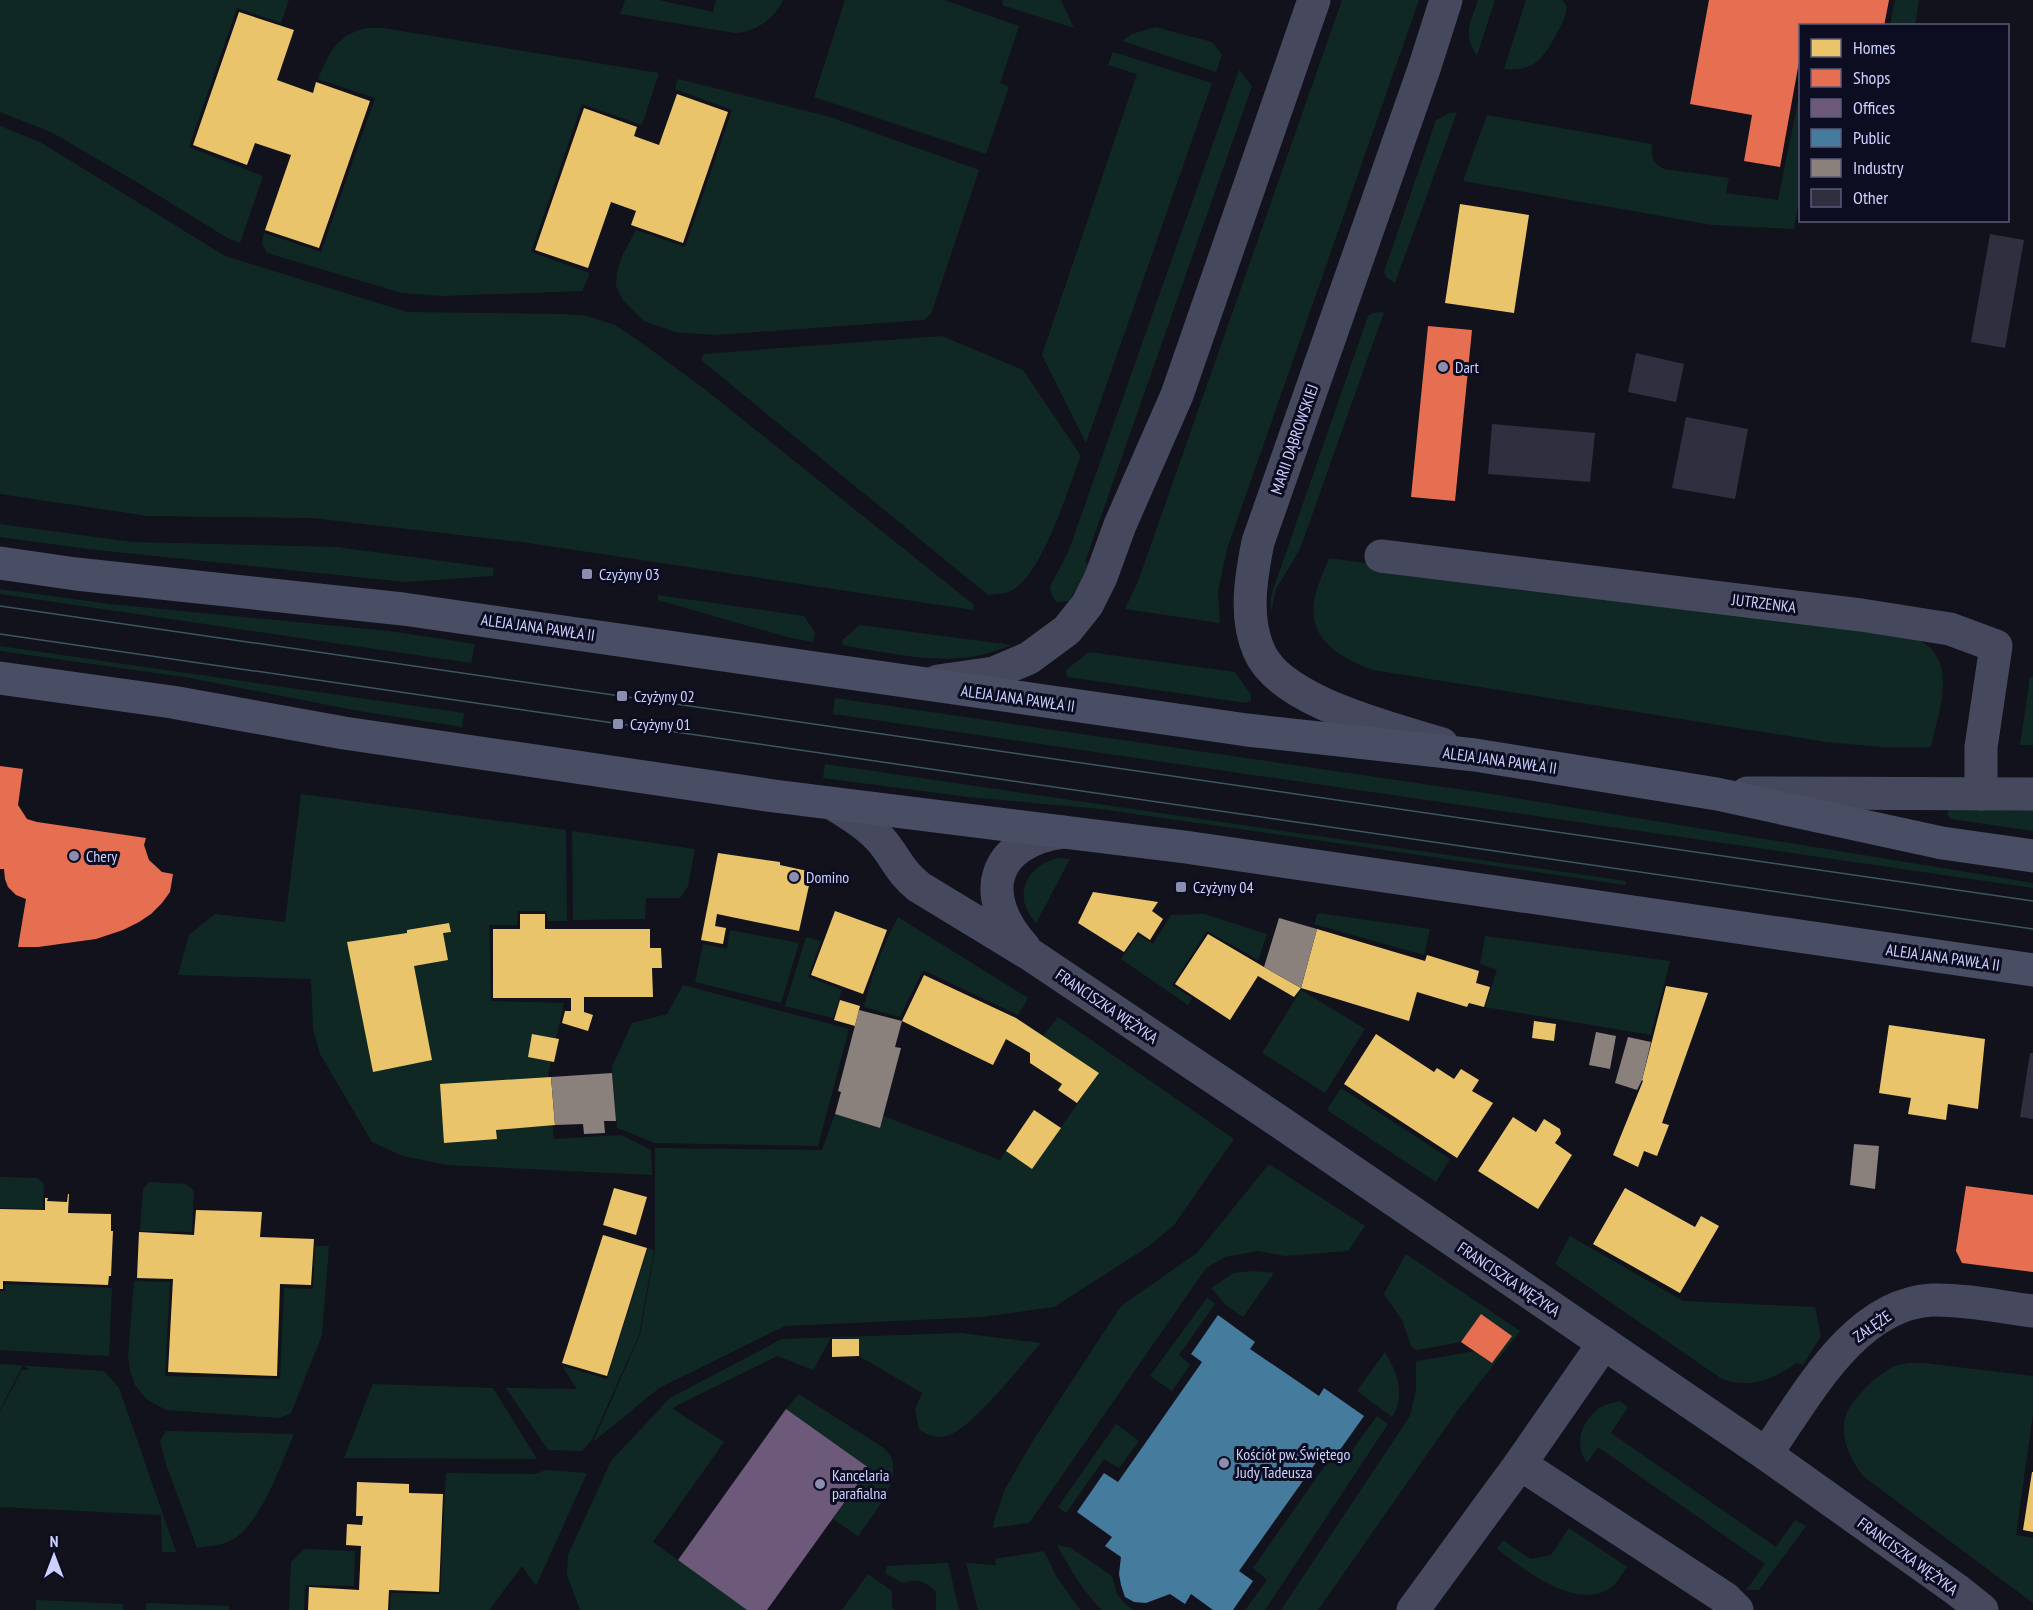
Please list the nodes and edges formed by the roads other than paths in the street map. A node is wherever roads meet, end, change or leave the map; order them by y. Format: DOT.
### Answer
graph roads {
  1 [pos="1314,0"];
  2 [pos="1446,0"];
  3 [pos="1381,556"];
  4 [pos="0,562"];
  5 [pos="0,678"];
  6 [pos="902,681"];
  7 [pos="1474,755"];
  8 [pos="1717,794"];
  9 [pos="1981,794"];
  10 [pos="2033,794"];
  11 [pos="832,804"];
  12 [pos="1063,832"];
  13 [pos="2033,856"];
  14 [pos="1031,955"];
  15 [pos="2033,970"];
  16 [pos="2033,1311"];
  17 [pos="1604,1343"];
  18 [pos="1766,1454"];
  19 [pos="1520,1464"];
  20 [pos="1413,1610"];
  21 [pos="1737,1610"];
  22 [pos="1982,1610"];
  1 -- 6 [label="street"];
  2 -- 7 [label="street, MARII DĄBROWSKIEJ"];
  3 -- 9 [label="street, JUTRZENKA"];
  4 -- 6 [label="main road, ALEJA JANA PAWŁA II"];
  5 -- 11 [label="main road, ALEJA JANA PAWŁA II"];
  6 -- 7 [label="main road, ALEJA JANA PAWŁA II"];
  7 -- 8 [label="main road, ALEJA JANA PAWŁA II"];
  8 -- 9 [label="street"];
  8 -- 13 [label="main road, ALEJA JANA PAWŁA II"];
  9 -- 10 [label="street"];
  11 -- 12 [label="main road, ALEJA JANA PAWŁA II"];
  11 -- 14 [label="street, FRANCISZKA WĘŻYKA"];
  12 -- 14 [label="street, FRANCISZKA WĘŻYKA"];
  12 -- 15 [label="main road, ALEJA JANA PAWŁA II"];
  14 -- 17 [label="street, FRANCISZKA WĘŻYKA"];
  16 -- 18 [label="street, ZAŁĘŻE"];
  17 -- 18 [label="street, FRANCISZKA WĘŻYKA"];
  17 -- 19 [label="street"];
  18 -- 22 [label="street, FRANCISZKA WĘŻYKA"];
  19 -- 20 [label="street"];
  19 -- 21 [label="street"];
}
